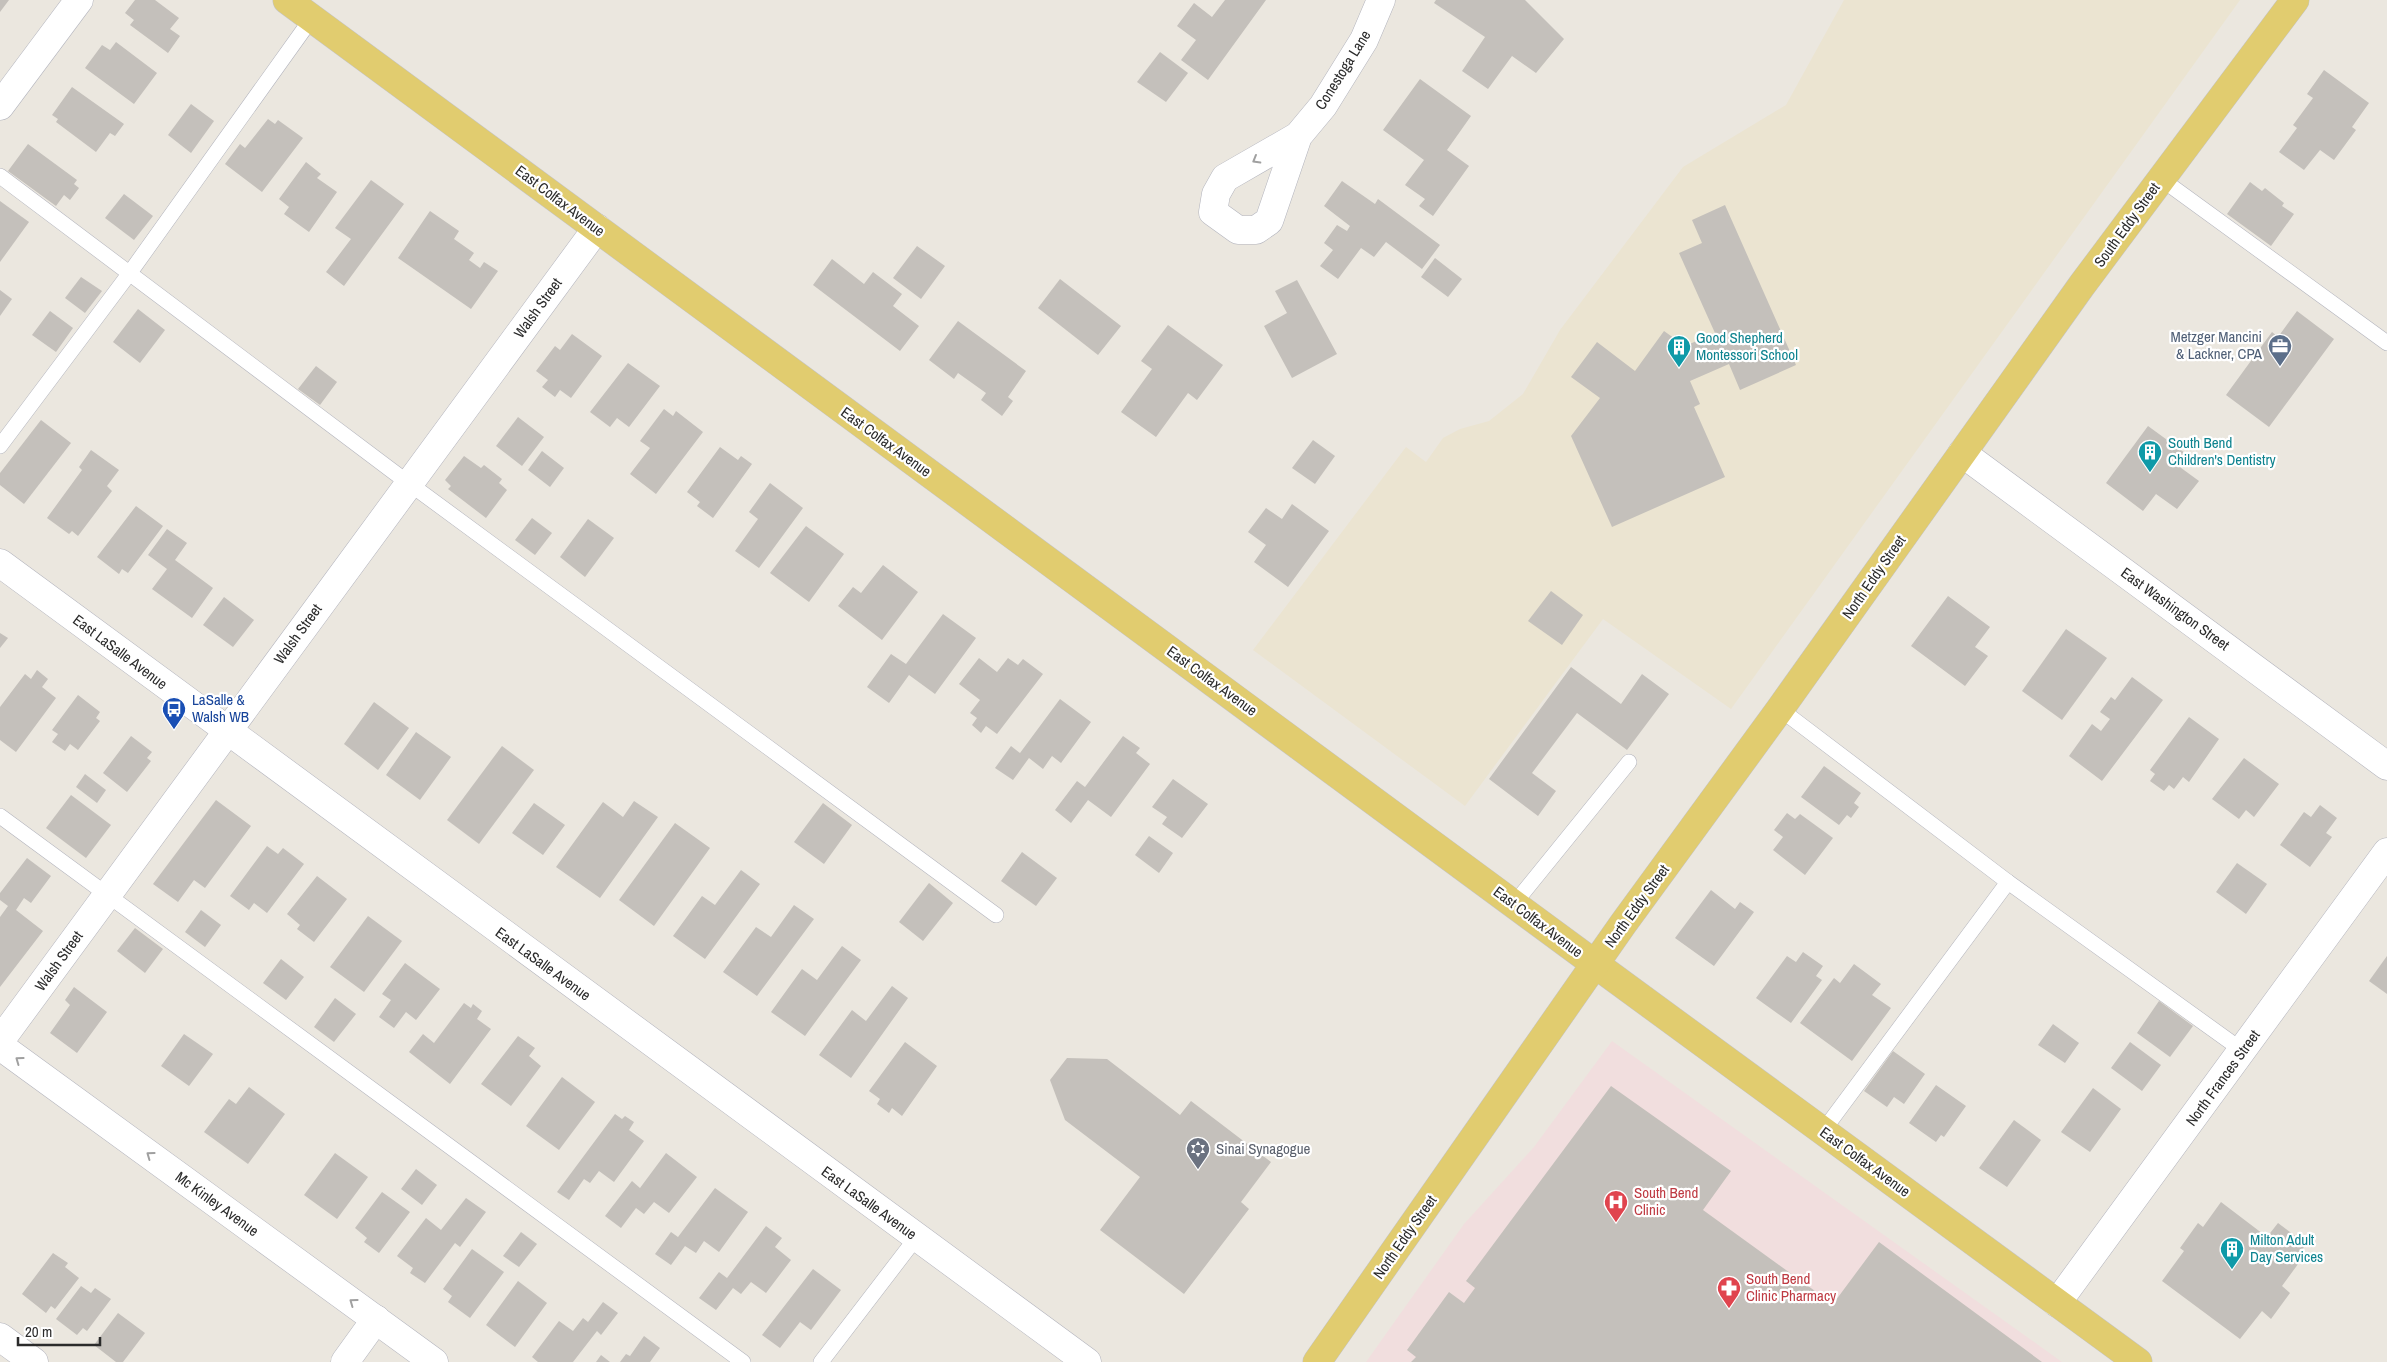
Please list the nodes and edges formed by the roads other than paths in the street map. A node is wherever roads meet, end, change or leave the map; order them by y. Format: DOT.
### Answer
graph roads {
  1 [pos="79,0"];
  2 [pos="288,0"];
  3 [pos="1381,0"];
  4 [pos="2295,0"];
  5 [pos="312,18"];
  6 [pos="0,106"];
  7 [pos="1298,136"];
  8 [pos="0,176"];
  9 [pos="2160,178"];
  10 [pos="597,228"];
  11 [pos="129,274"];
  12 [pos="2387,343"];
  13 [pos="0,446"];
  14 [pos="1962,452"];
  15 [pos="409,482"];
  16 [pos="0,563"];
  17 [pos="1780,709"];
  18 [pos="228,732"];
  19 [pos="1628,762"];
  20 [pos="2387,766"];
  21 [pos="0,816"];
  22 [pos="2387,852"];
  23 [pos="2008,882"];
  24 [pos="107,896"];
  25 [pos="1514,904"];
  26 [pos="996,915"];
  27 [pos="1595,964"];
  28 [pos="0,1041"];
  29 [pos="0,1046"];
  30 [pos="2243,1051"];
  31 [pos="1823,1131"];
  32 [pos="916,1238"];
  33 [pos="2057,1302"];
  34 [pos="376,1319"];
  35 [pos="0,1337"];
  36 [pos="34,1362"];
  37 [pos="345,1362"];
  38 [pos="434,1362"];
  39 [pos="743,1362"];
  40 [pos="822,1362"];
  41 [pos="1087,1362"];
  42 [pos="1317,1362"];
  43 [pos="2138,1362"];
  1 -- 6 [label="street"];
  2 -- 5 [label="main road, East Colfax Avenue"];
  3 -- 7 [label="street, Conestoga Lane"];
  4 -- 9 [label="main road, South Eddy Street"];
  5 -- 10 [label="main road, East Colfax Avenue"];
  5 -- 11 [label="lane"];
  8 -- 11 [label="lane"];
  9 -- 12 [label="lane"];
  9 -- 14 [label="main road, South Eddy Street"];
  10 -- 15 [label="street, Walsh Street"];
  10 -- 25 [label="main road, East Colfax Avenue"];
  11 -- 13 [label="lane"];
  11 -- 15 [label="lane"];
  14 -- 17 [label="main road, North Eddy Street"];
  14 -- 20 [label="street, East Washington Street"];
  15 -- 18 [label="street, Walsh Street"];
  15 -- 26 [label="lane"];
  16 -- 18 [label="street, East LaSalle Avenue"];
  17 -- 23 [label="lane"];
  17 -- 27 [label="main road, North Eddy Street"];
  18 -- 24 [label="street, Walsh Street"];
  18 -- 32 [label="street, East LaSalle Avenue"];
  19 -- 25 [label="lane"];
  21 -- 24 [label="lane"];
  22 -- 30 [label="street, North Frances Street"];
  23 -- 30 [label="lane"];
  23 -- 31 [label="lane"];
  24 -- 28 [label="street, Walsh Street"];
  24 -- 39 [label="lane"];
  25 -- 27 [label="main road, East Colfax Avenue"];
  27 -- 31 [label="main road, East Colfax Avenue"];
  27 -- 42 [label="main road, North Eddy Street"];
  34 -- 29 [label="street, Mc Kinley Avenue, one-way"];
  30 -- 33 [label="street, North Frances Street"];
  31 -- 33 [label="main road, East Colfax Avenue"];
  32 -- 40 [label="lane"];
  32 -- 41 [label="street, East LaSalle Avenue"];
  33 -- 43 [label="main road, East Colfax Avenue"];
  34 -- 37 [label="street"];
  34 -- 38 [label="street, Mc Kinley Avenue"];
  35 -- 36 [label="street"];
}
